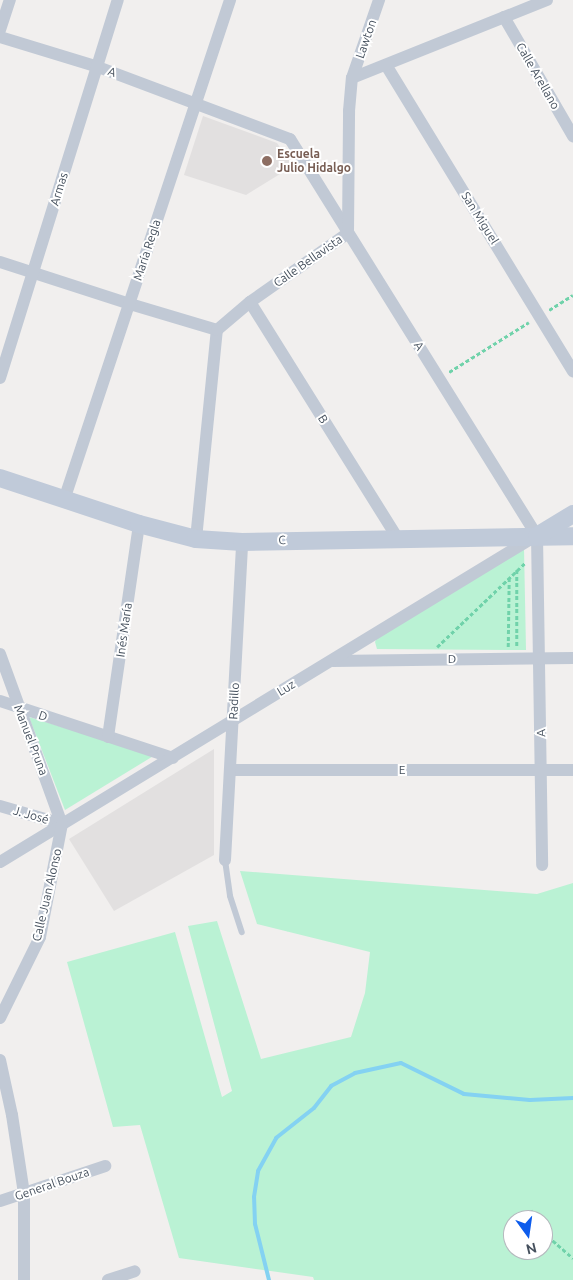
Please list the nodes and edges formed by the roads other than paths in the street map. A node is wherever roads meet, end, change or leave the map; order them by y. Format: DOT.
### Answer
graph roads {
  1 [pos="10,0"];
  2 [pos="118,0"];
  3 [pos="230,0"];
  4 [pos="380,0"];
  5 [pos="547,0"];
  6 [pos="504,17"];
  7 [pos="0,30"];
  8 [pos="0,37"];
  9 [pos="386,65"];
  10 [pos="98,67"];
  11 [pos="352,78"];
  12 [pos="195,102"];
  13 [pos="573,136"];
  14 [pos="348,233"];
  15 [pos="0,262"];
  16 [pos="33,272"];
  17 [pos="250,302"];
  18 [pos="130,304"];
  19 [pos="217,330"];
  20 [pos="573,372"];
  21 [pos="0,378"];
  22 [pos="0,478"];
  23 [pos="64,500"];
  24 [pos="573,514"];
  25 [pos="139,524"];
  26 [pos="573,536"];
  27 [pos="397,537"];
  28 [pos="196,540"];
  29 [pos="242,542"];
  30 [pos="537,544"];
  31 [pos="0,654"];
  32 [pos="540,658"];
  33 [pos="573,658"];
  34 [pos="332,661"];
  35 [pos="0,702"];
  36 [pos="18,708"];
  37 [pos="232,721"];
  38 [pos="108,737"];
  39 [pos="172,758"];
  40 [pos="230,770"];
  41 [pos="541,770"];
  42 [pos="573,770"];
  43 [pos="0,806"];
  44 [pos="62,824"];
  45 [pos="225,860"];
  46 [pos="0,862"];
  47 [pos="542,865"];
  48 [pos="242,932"];
  49 [pos="0,1018"];
  50 [pos="0,1060"];
  51 [pos="105,1166"];
  52 [pos="24,1193"];
  53 [pos="0,1201"];
  54 [pos="136,1271"];
  55 [pos="24,1280"];
  56 [pos="108,1280"];
  1 -- 7 [label="street"];
  2 -- 10 [label="street, Armas"];
  3 -- 12 [label="street, María Regla"];
  4 -- 11 [label="street, Lawton"];
  5 -- 6 [label="street"];
  6 -- 9 [label="street"];
  6 -- 13 [label="street, Calle Arellano"];
  8 -- 10 [label="street, A"];
  9 -- 11 [label="street"];
  9 -- 20 [label="street, San Miguel"];
  10 -- 12 [label="street, A"];
  10 -- 16 [label="street, Armas"];
  11 -- 14 [label="street, Calle Bellavista"];
  12 -- 14 [label="street, A"];
  12 -- 18 [label="street, María Regla"];
  14 -- 17 [label="street, Calle Bellavista"];
  14 -- 30 [label="street, A"];
  15 -- 16 [label="street"];
  16 -- 18 [label="street"];
  16 -- 21 [label="street, Armas"];
  17 -- 19 [label="street, Calle Bellavista"];
  17 -- 27 [label="street, B"];
  18 -- 19 [label="street"];
  18 -- 23 [label="street, María Regla"];
  19 -- 28 [label="street"];
  22 -- 23 [label="street, C"];
  23 -- 25 [label="street, C"];
  24 -- 30 [label="street, Luz"];
  25 -- 28 [label="street, C"];
  25 -- 38 [label="street, Inés María"];
  26 -- 30 [label="street, C"];
  27 -- 29 [label="street, C"];
  27 -- 30 [label="street, C"];
  28 -- 29 [label="street, C"];
  29 -- 37 [label="street, Radillo"];
  30 -- 32 [label="street, A"];
  30 -- 34 [label="street, Luz"];
  31 -- 36 [label="street, Manuel Pruna"];
  32 -- 33 [label="street, D"];
  32 -- 34 [label="street, D"];
  32 -- 41 [label="street, A"];
  34 -- 37 [label="street, Luz"];
  35 -- 36 [label="street, D"];
  36 -- 38 [label="street, D"];
  36 -- 44 [label="street, Manuel Pruna"];
  37 -- 39 [label="street, Luz"];
  37 -- 40 [label="street, Radillo"];
  38 -- 39 [label="street, D"];
  39 -- 44 [label="street, Luz"];
  40 -- 41 [label="street, E"];
  40 -- 45 [label="street, Radillo"];
  41 -- 42 [label="street, E"];
  41 -- 47 [label="street, A"];
  43 -- 44 [label="street, J. José"];
  44 -- 46 [label="street, Luz"];
  44 -- 49 [label="street, Calle Juan Alonso"];
  45 -- 48 [label="lane"];
  50 -- 52 [label="street"];
  51 -- 52 [label="street, General Bouza"];
  52 -- 53 [label="street, General Bouza"];
  52 -- 55 [label="street"];
  54 -- 56 [label="street"];
}
